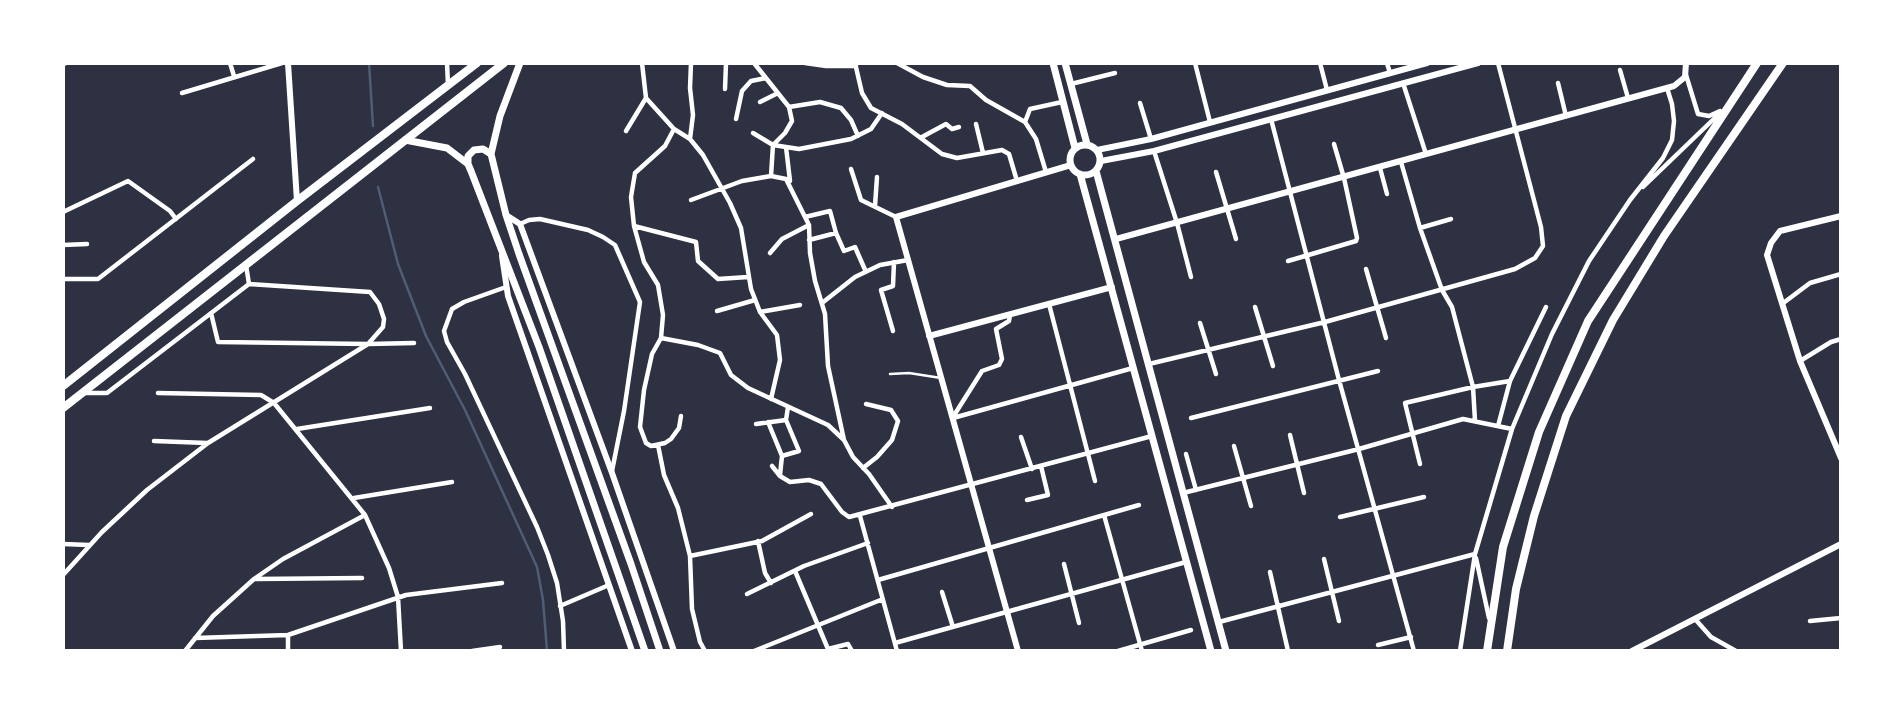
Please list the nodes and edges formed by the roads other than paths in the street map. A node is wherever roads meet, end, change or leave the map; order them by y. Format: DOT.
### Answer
graph roads {
  1 [pos="230,63"];
  2 [pos="282,63"];
  3 [pos="288,63"];
  4 [pos="447,63"];
  5 [pos="477,63"];
  6 [pos="504,63"];
  7 [pos="520,63"];
  8 [pos="642,63"];
  9 [pos="691,63"];
  10 [pos="726,63"];
  11 [pos="764,63"];
  12 [pos="805,63"];
  13 [pos="897,63"];
  14 [pos="1053,63"];
  15 [pos="1065,63"];
  16 [pos="1195,63"];
  17 [pos="1320,63"];
  18 [pos="1387,63"];
  19 [pos="1427,63"];
  20 [pos="1478,63"];
  21 [pos="1498,63"];
  22 [pos="1686,63"];
  23 [pos="1757,63"];
  24 [pos="1783,63"];
  25 [pos="756,65"];
  26 [pos="856,65"];
  27 [pos="1620,70"];
  28 [pos="1685,72"];
  29 [pos="1115,73"];
  30 [pos="1390,73"];
  31 [pos="234,76"];
  32 [pos="766,78"];
  33 [pos="1404,83"];
  34 [pos="1558,83"];
  35 [pos="1070,84"];
  36 [pos="448,85"];
  37 [pos="1667,88"];
  38 [pos="725,89"];
  39 [pos="1327,90"];
  40 [pos="182,93"];
  41 [pos="778,93"];
  42 [pos="1312,94"];
  43 [pos="646,98"];
  44 [pos="1628,99"];
  45 [pos="1063,102"];
  46 [pos="760,103"];
  47 [pos="1140,103"];
  48 [pos="789,107"];
  49 [pos="1315,107"];
  50 [pos="1724,110"];
  51 [pos="882,113"];
  52 [pos="1566,116"];
  53 [pos="736,119"];
  54 [pos="1271,119"];
  55 [pos="1025,122"];
  56 [pos="1210,122"];
  57 [pos="976,124"];
  58 [pos="959,127"];
  59 [pos="674,129"];
  60 [pos="1516,130"];
  61 [pos="626,131"];
  62 [pos="753,133"];
  63 [pos="1084,133"];
  64 [pos="858,135"];
  65 [pos="922,137"];
  66 [pos="1073,137"];
  67 [pos="690,139"];
  68 [pos="1151,139"];
  69 [pos="405,140"];
  70 [pos="1334,144"];
  71 [pos="773,145"];
  72 [pos="1087,145"];
  73 [pos="786,147"];
  74 [pos="1075,148"];
  75 [pos="1097,150"];
  76 [pos="1154,151"];
  77 [pos="983,153"];
  78 [pos="491,154"];
  79 [pos="1426,155"];
  80 [pos="253,159"];
  81 [pos="1101,161"];
  82 [pos="1401,162"];
  83 [pos="468,164"];
  84 [pos="1070,164"];
  85 [pos="1380,167"];
  86 [pos="851,169"];
  87 [pos="1096,171"];
  88 [pos="1046,172"];
  89 [pos="1216,172"];
  90 [pos="1080,174"];
  91 [pos="771,176"];
  92 [pos="877,177"];
  93 [pos="1344,178"];
  94 [pos="1017,181"];
  95 [pos="790,186"];
  96 [pos="722,190"];
  97 [pos="1291,192"];
  98 [pos="1387,194"];
  99 [pos="691,200"];
  100 [pos="1630,200"];
  101 [pos="297,201"];
  102 [pos="875,206"];
  103 [pos="1228,209"];
  104 [pos="63,212"];
  105 [pos="506,215"];
  106 [pos="1841,216"];
  107 [pos="805,217"];
  108 [pos="896,218"];
  109 [pos="176,219"];
  110 [pos="1451,219"];
  111 [pos="1177,223"];
  112 [pos="520,224"];
  113 [pos="809,225"];
  114 [pos="634,226"];
  115 [pos="1420,228"];
  116 [pos="836,233"];
  117 [pos="1116,239"];
  118 [pos="1236,239"];
  119 [pos="809,240"];
  120 [pos="87,244"];
  121 [pos="63,245"];
  122 [pos="502,251"];
  123 [pos="770,253"];
  124 [pos="1308,256"];
  125 [pos="908,260"];
  126 [pos="1288,261"];
  127 [pos="894,262"];
  128 [pos="246,264"];
  129 [pos="1366,269"];
  130 [pos="866,272"];
  131 [pos="1841,274"];
  132 [pos="748,277"];
  133 [pos="1191,277"];
  134 [pos="63,279"];
  135 [pos="248,284"];
  136 [pos="506,287"];
  137 [pos="1112,287"];
  138 [pos="1442,290"];
  139 [pos="755,300"];
  140 [pos="822,303"];
  141 [pos="1049,304"];
  142 [pos="1782,304"];
  143 [pos="800,305"];
  144 [pos="1255,307"];
  145 [pos="1546,307"];
  146 [pos="1378,308"];
  147 [pos="717,311"];
  148 [pos="760,312"];
  149 [pos="211,313"];
  150 [pos="1010,315"];
  151 [pos="1200,323"];
  152 [pos="1325,323"];
  153 [pos="893,331"];
  154 [pos="929,336"];
  155 [pos="1264,337"];
  156 [pos="661,338"];
  157 [pos="1386,338"];
  158 [pos="1841,340"];
  159 [pos="414,343"];
  160 [pos="368,344"];
  161 [pos="1207,350"];
  162 [pos="1800,361"];
  163 [pos="1149,364"];
  164 [pos="1273,366"];
  165 [pos="1134,368"];
  166 [pos="1378,371"];
  167 [pos="890,374"];
  168 [pos="1216,374"];
  169 [pos="941,377"];
  170 [pos="1339,380"];
  171 [pos="1510,381"];
  172 [pos="63,386"];
  173 [pos="1071,386"];
  174 [pos="1473,387"];
  175 [pos="81,393"];
  176 [pos="158,393"];
  177 [pos="771,399"];
  178 [pos="274,403"];
  179 [pos="866,404"];
  180 [pos="788,407"];
  181 [pos="63,408"];
  182 [pos="430,408"];
  183 [pos="681,416"];
  184 [pos="952,418"];
  185 [pos="1191,418"];
  186 [pos="786,419"];
  187 [pos="1475,421"];
  188 [pos="768,422"];
  189 [pos="756,424"];
  190 [pos="1497,426"];
  191 [pos="1512,429"];
  192 [pos="296,430"];
  193 [pos="1412,432"];
  194 [pos="1290,435"];
  195 [pos="1153,436"];
  196 [pos="1021,437"];
  197 [pos="844,440"];
  198 [pos="154,441"];
  199 [pos="208,443"];
  200 [pos="658,445"];
  201 [pos="1234,446"];
  202 [pos="1359,449"];
  203 [pos="1088,453"];
  204 [pos="1186,454"];
  205 [pos="782,456"];
  206 [pos="1841,458"];
  207 [pos="1297,464"];
  208 [pos="1420,464"];
  209 [pos="772,466"];
  210 [pos="1041,466"];
  211 [pos="863,468"];
  212 [pos="1032,469"];
  213 [pos="611,473"];
  214 [pos="780,476"];
  215 [pos="1243,478"];
  216 [pos="1095,481"];
  217 [pos="452,482"];
  218 [pos="971,485"];
  219 [pos="1196,490"];
  220 [pos="1304,493"];
  221 [pos="1182,494"];
  222 [pos="1424,497"];
  223 [pos="354,498"];
  224 [pos="1027,500"];
  225 [pos="1139,505"];
  226 [pos="1251,506"];
  227 [pos="892,507"];
  228 [pos="1375,508"];
  229 [pos="811,514"];
  230 [pos="365,515"];
  231 [pos="1104,515"];
  232 [pos="860,516"];
  233 [pos="1340,517"];
  234 [pos="758,541"];
  235 [pos="868,543"];
  236 [pos="63,544"];
  237 [pos="1841,544"];
  238 [pos="90,545"];
  239 [pos="989,549"];
  240 [pos="1475,554"];
  241 [pos="690,556"];
  242 [pos="1200,559"];
  243 [pos="1324,559"];
  244 [pos="1187,562"];
  245 [pos="1064,564"];
  246 [pos="795,571"];
  247 [pos="1270,572"];
  248 [pos="1393,574"];
  249 [pos="63,575"];
  250 [pos="362,578"];
  251 [pos="254,579"];
  252 [pos="1121,579"];
  253 [pos="878,580"];
  254 [pos="502,583"];
  255 [pos="771,583"];
  256 [pos="609,585"];
  257 [pos="1333,591"];
  258 [pos="942,592"];
  259 [pos="1072,593"];
  260 [pos="747,594"];
  261 [pos="398,597"];
  262 [pos="883,599"];
  263 [pos="561,606"];
  264 [pos="1276,607"];
  265 [pos="1007,612"];
  266 [pos="1841,618"];
  267 [pos="1695,619"];
  268 [pos="1339,621"];
  269 [pos="1810,621"];
  270 [pos="1079,623"];
  271 [pos="1218,623"];
  272 [pos="819,625"];
  273 [pos="953,627"];
  274 [pos="1491,629"];
  275 [pos="1191,630"];
  276 [pos="288,635"];
  277 [pos="1410,637"];
  278 [pos="195,638"];
  279 [pos="895,643"];
  280 [pos="1378,645"];
  281 [pos="500,648"];
  282 [pos="1141,648"];
  283 [pos="185,651"];
  284 [pos="288,651"];
  285 [pos="401,651"];
  286 [pos="472,651"];
  287 [pos="565,651"];
  288 [pos="632,651"];
  289 [pos="645,651"];
  290 [pos="660,651"];
  291 [pos="674,651"];
  292 [pos="705,651"];
  293 [pos="754,651"];
  294 [pos="852,651"];
  295 [pos="897,651"];
  296 [pos="1018,651"];
  297 [pos="1118,651"];
  298 [pos="1211,651"];
  299 [pos="1226,651"];
  300 [pos="1288,651"];
  301 [pos="1414,651"];
  302 [pos="1460,651"];
  303 [pos="1487,651"];
  304 [pos="1507,651"];
  305 [pos="1632,651"];
  306 [pos="1736,651"];
  1 -- 31 [label="street"];
  2 -- 31 [label="street"];
  3 -- 101 [label="street"];
  4 -- 36 [label="street"];
  5 -- 36 [label="main road"];
  6 -- 69 [label="main road"];
  7 -- 78 [label="main road"];
  8 -- 43 [label="street"];
  9 -- 67 [label="street"];
  10 -- 38 [label="street"];
  11 -- 25 [label="street"];
  12 -- 26 [label="street"];
  13 -- 55 [label="street"];
  14 -- 45 [label="main road"];
  15 -- 35 [label="main road"];
  16 -- 56 [label="street"];
  17 -- 39 [label="street"];
  18 -- 30 [label="street"];
  19 -- 30 [label="street"];
  20 -- 33 [label="street"];
  21 -- 60 [label="street"];
  22 -- 28 [label="street"];
  23 -- 50 [label="main road"];
  24 -- 304 [label="main road"];
  25 -- 32 [label="street"];
  26 -- 51 [label="street"];
  27 -- 44 [label="street"];
  28 -- 37 [label="street"];
  28 -- 50 [label="street"];
  29 -- 35 [label="street"];
  30 -- 39 [label="street"];
  31 -- 40 [label="street"];
  32 -- 41 [label="street"];
  32 -- 53 [label="street"];
  33 -- 49 [label="street"];
  33 -- 79 [label="street"];
  34 -- 52 [label="street"];
  35 -- 63 [label="main road"];
  36 -- 101 [label="main road"];
  37 -- 44 [label="street"];
  37 -- 100 [label="street"];
  39 -- 42 [label="street"];
  41 -- 46 [label="street"];
  41 -- 48 [label="street"];
  42 -- 49 [label="street"];
  42 -- 56 [label="street"];
  43 -- 59 [label="street"];
  43 -- 61 [label="street"];
  44 -- 52 [label="street"];
  45 -- 55 [label="street"];
  45 -- 66 [label="main road"];
  47 -- 68 [label="street"];
  48 -- 64 [label="street"];
  48 -- 71 [label="street"];
  49 -- 54 [label="street"];
  50 -- 100 [label="street"];
  50 -- 274 [label="main road"];
  51 -- 64 [label="street"];
  51 -- 65 [label="street"];
  52 -- 60 [label="street"];
  54 -- 76 [label="street"];
  54 -- 97 [label="street"];
  55 -- 88 [label="street"];
  56 -- 68 [label="street"];
  57 -- 77 [label="street"];
  58 -- 65 [label="street"];
  59 -- 67 [label="street"];
  59 -- 114 [label="street"];
  60 -- 79 [label="street"];
  60 -- 138 [label="street"];
  62 -- 71 [label="street"];
  63 -- 66 [label="main road"];
  63 -- 72 [label="main road"];
  64 -- 73 [label="street"];
  65 -- 77 [label="street"];
  66 -- 74 [label="main road"];
  67 -- 96 [label="street"];
  68 -- 75 [label="street"];
  69 -- 83 [label="main road"];
  69 -- 128 [label="main road"];
  70 -- 93 [label="street"];
  71 -- 73 [label="street"];
  71 -- 91 [label="street"];
  72 -- 74 [label="main road"];
  72 -- 75 [label="main road"];
  73 -- 95 [label="street"];
  74 -- 84 [label="main road"];
  75 -- 81 [label="main road"];
  76 -- 81 [label="street"];
  76 -- 111 [label="street"];
  77 -- 94 [label="street"];
  78 -- 83 [label="main road"];
  78 -- 105 [label="main road"];
  79 -- 82 [label="street"];
  80 -- 109 [label="street"];
  81 -- 87 [label="main road"];
  82 -- 85 [label="street"];
  82 -- 115 [label="street"];
  83 -- 122 [label="main road"];
  84 -- 88 [label="street"];
  84 -- 90 [label="main road"];
  85 -- 93 [label="street"];
  85 -- 98 [label="street"];
  86 -- 102 [label="street"];
  87 -- 90 [label="main road"];
  87 -- 117 [label="main road"];
  88 -- 94 [label="street"];
  89 -- 103 [label="street"];
  90 -- 137 [label="main road"];
  91 -- 95 [label="street"];
  91 -- 96 [label="street"];
  92 -- 102 [label="street"];
  93 -- 97 [label="street"];
  93 -- 124 [label="street"];
  94 -- 108 [label="street"];
  95 -- 107 [label="street"];
  96 -- 99 [label="street"];
  96 -- 132 [label="street"];
  97 -- 103 [label="street"];
  97 -- 124 [label="street"];
  100 -- 191 [label="street"];
  101 -- 172 [label="main road"];
  102 -- 108 [label="street"];
  103 -- 111 [label="street"];
  103 -- 118 [label="street"];
  104 -- 109 [label="street"];
  105 -- 112 [label="street"];
  105 -- 290 [label="main road"];
  106 -- 142 [label="street"];
  107 -- 113 [label="street"];
  107 -- 116 [label="street"];
  108 -- 125 [label="street"];
  109 -- 134 [label="street"];
  110 -- 115 [label="street"];
  111 -- 117 [label="street"];
  111 -- 133 [label="street"];
  112 -- 213 [label="street"];
  112 -- 213 [label="street"];
  113 -- 119 [label="street"];
  113 -- 123 [label="street"];
  114 -- 132 [label="street"];
  114 -- 156 [label="street"];
  115 -- 138 [label="street"];
  116 -- 119 [label="street"];
  116 -- 130 [label="street"];
  117 -- 163 [label="main road"];
  119 -- 140 [label="street"];
  120 -- 121 [label="street"];
  122 -- 136 [label="street"];
  122 -- 289 [label="main road"];
  124 -- 126 [label="street"];
  124 -- 152 [label="street"];
  125 -- 127 [label="street"];
  125 -- 154 [label="street"];
  127 -- 130 [label="street"];
  127 -- 153 [label="street"];
  128 -- 135 [label="street"];
  128 -- 175 [label="main road"];
  129 -- 146 [label="street"];
  130 -- 140 [label="street"];
  131 -- 142 [label="street"];
  132 -- 139 [label="street"];
  135 -- 149 [label="street"];
  135 -- 160 [label="street"];
  136 -- 256 [label="street"];
  136 -- 263 [label="street"];
  137 -- 141 [label="street"];
  137 -- 165 [label="main road"];
  138 -- 146 [label="street"];
  138 -- 174 [label="street"];
  139 -- 147 [label="street"];
  139 -- 148 [label="street"];
  140 -- 197 [label="street"];
  141 -- 150 [label="street"];
  141 -- 173 [label="street"];
  142 -- 162 [label="street"];
  143 -- 148 [label="street"];
  144 -- 155 [label="street"];
  145 -- 171 [label="street"];
  146 -- 152 [label="street"];
  146 -- 157 [label="street"];
  148 -- 177 [label="street"];
  149 -- 160 [label="street"];
  149 -- 175 [label="street"];
  150 -- 154 [label="street"];
  150 -- 184 [label="street"];
  151 -- 161 [label="street"];
  152 -- 155 [label="street"];
  152 -- 170 [label="street"];
  154 -- 169 [label="street"];
  155 -- 161 [label="street"];
  155 -- 164 [label="street"];
  156 -- 177 [label="street"];
  156 -- 200 [label="street"];
  158 -- 162 [label="street"];
  159 -- 160 [label="street"];
  160 -- 178 [label="street"];
  161 -- 163 [label="street"];
  161 -- 168 [label="street"];
  162 -- 206 [label="street"];
  163 -- 165 [label="main road"];
  163 -- 221 [label="main road"];
  165 -- 173 [label="street"];
  165 -- 195 [label="main road"];
  166 -- 170 [label="street"];
  167 -- 169 [label="lane"];
  169 -- 184 [label="street"];
  170 -- 185 [label="street"];
  170 -- 202 [label="street"];
  171 -- 174 [label="street"];
  171 -- 190 [label="street"];
  173 -- 184 [label="street"];
  173 -- 203 [label="street"];
  174 -- 187 [label="street"];
  174 -- 193 [label="street"];
  175 -- 181 [label="main road"];
  176 -- 178 [label="street"];
  177 -- 180 [label="street"];
  178 -- 192 [label="street"];
  178 -- 199 [label="street"];
  179 -- 211 [label="street"];
  180 -- 186 [label="street"];
  180 -- 197 [label="street"];
  182 -- 192 [label="street"];
  183 -- 200 [label="street"];
  184 -- 218 [label="street"];
  186 -- 188 [label="street"];
  186 -- 205 [label="street"];
  187 -- 190 [label="street"];
  187 -- 193 [label="street"];
  188 -- 189 [label="street"];
  188 -- 205 [label="street"];
  190 -- 191 [label="street"];
  191 -- 240 [label="street"];
  192 -- 223 [label="street"];
  193 -- 202 [label="street"];
  193 -- 208 [label="street"];
  194 -- 207 [label="street"];
  195 -- 203 [label="street"];
  195 -- 244 [label="main road"];
  196 -- 212 [label="street"];
  197 -- 211 [label="street"];
  198 -- 199 [label="street"];
  199 -- 238 [label="street"];
  200 -- 241 [label="street"];
  201 -- 215 [label="street"];
  202 -- 207 [label="street"];
  202 -- 228 [label="street"];
  203 -- 210 [label="street"];
  203 -- 216 [label="street"];
  204 -- 219 [label="street"];
  205 -- 214 [label="street"];
  207 -- 215 [label="street"];
  207 -- 220 [label="street"];
  209 -- 214 [label="street"];
  210 -- 212 [label="street"];
  210 -- 224 [label="street"];
  211 -- 227 [label="street"];
  212 -- 218 [label="street"];
  213 -- 291 [label="street"];
  214 -- 232 [label="street"];
  215 -- 219 [label="street"];
  215 -- 226 [label="street"];
  217 -- 223 [label="street"];
  218 -- 227 [label="street"];
  218 -- 239 [label="street"];
  219 -- 221 [label="street"];
  221 -- 242 [label="main road"];
  222 -- 228 [label="street"];
  223 -- 230 [label="street"];
  225 -- 231 [label="street"];
  227 -- 232 [label="street"];
  228 -- 233 [label="street"];
  228 -- 248 [label="street"];
  229 -- 234 [label="street"];
  230 -- 251 [label="street"];
  230 -- 261 [label="street"];
  231 -- 239 [label="street"];
  231 -- 252 [label="street"];
  232 -- 235 [label="street"];
  234 -- 241 [label="street"];
  234 -- 255 [label="street"];
  235 -- 246 [label="street"];
  235 -- 253 [label="street"];
  236 -- 238 [label="street"];
  237 -- 267 [label="street"];
  238 -- 249 [label="street"];
  239 -- 253 [label="street"];
  239 -- 265 [label="street"];
  240 -- 248 [label="street"];
  240 -- 274 [label="street"];
  240 -- 302 [label="street"];
  241 -- 292 [label="street"];
  242 -- 244 [label="main road"];
  242 -- 271 [label="main road"];
  243 -- 257 [label="street"];
  244 -- 252 [label="street"];
  244 -- 298 [label="main road"];
  245 -- 259 [label="street"];
  246 -- 255 [label="street"];
  246 -- 272 [label="street"];
  247 -- 264 [label="street"];
  248 -- 257 [label="street"];
  248 -- 277 [label="street"];
  250 -- 251 [label="street"];
  251 -- 278 [label="street"];
  252 -- 259 [label="street"];
  252 -- 282 [label="street"];
  253 -- 262 [label="street"];
  254 -- 261 [label="street"];
  255 -- 260 [label="street"];
  256 -- 263 [label="street"];
  256 -- 288 [label="street"];
  257 -- 264 [label="street"];
  257 -- 268 [label="street"];
  258 -- 273 [label="street"];
  259 -- 265 [label="street"];
  259 -- 270 [label="street"];
  261 -- 276 [label="street"];
  261 -- 285 [label="street"];
  262 -- 272 [label="street"];
  262 -- 279 [label="street"];
  263 -- 287 [label="street"];
  264 -- 271 [label="street"];
  264 -- 300 [label="street"];
  265 -- 273 [label="street"];
  265 -- 296 [label="street"];
  266 -- 269 [label="street"];
  267 -- 305 [label="street"];
  267 -- 306 [label="street"];
  271 -- 299 [label="main road"];
  272 -- 293 [label="street"];
  272 -- 294 [label="street"];
  273 -- 279 [label="street"];
  274 -- 303 [label="main road"];
  275 -- 282 [label="street"];
  276 -- 278 [label="street"];
  276 -- 284 [label="street"];
  277 -- 280 [label="street"];
  277 -- 301 [label="street"];
  278 -- 283 [label="street"];
  279 -- 295 [label="street"];
  281 -- 286 [label="street"];
  282 -- 297 [label="street"];
}
